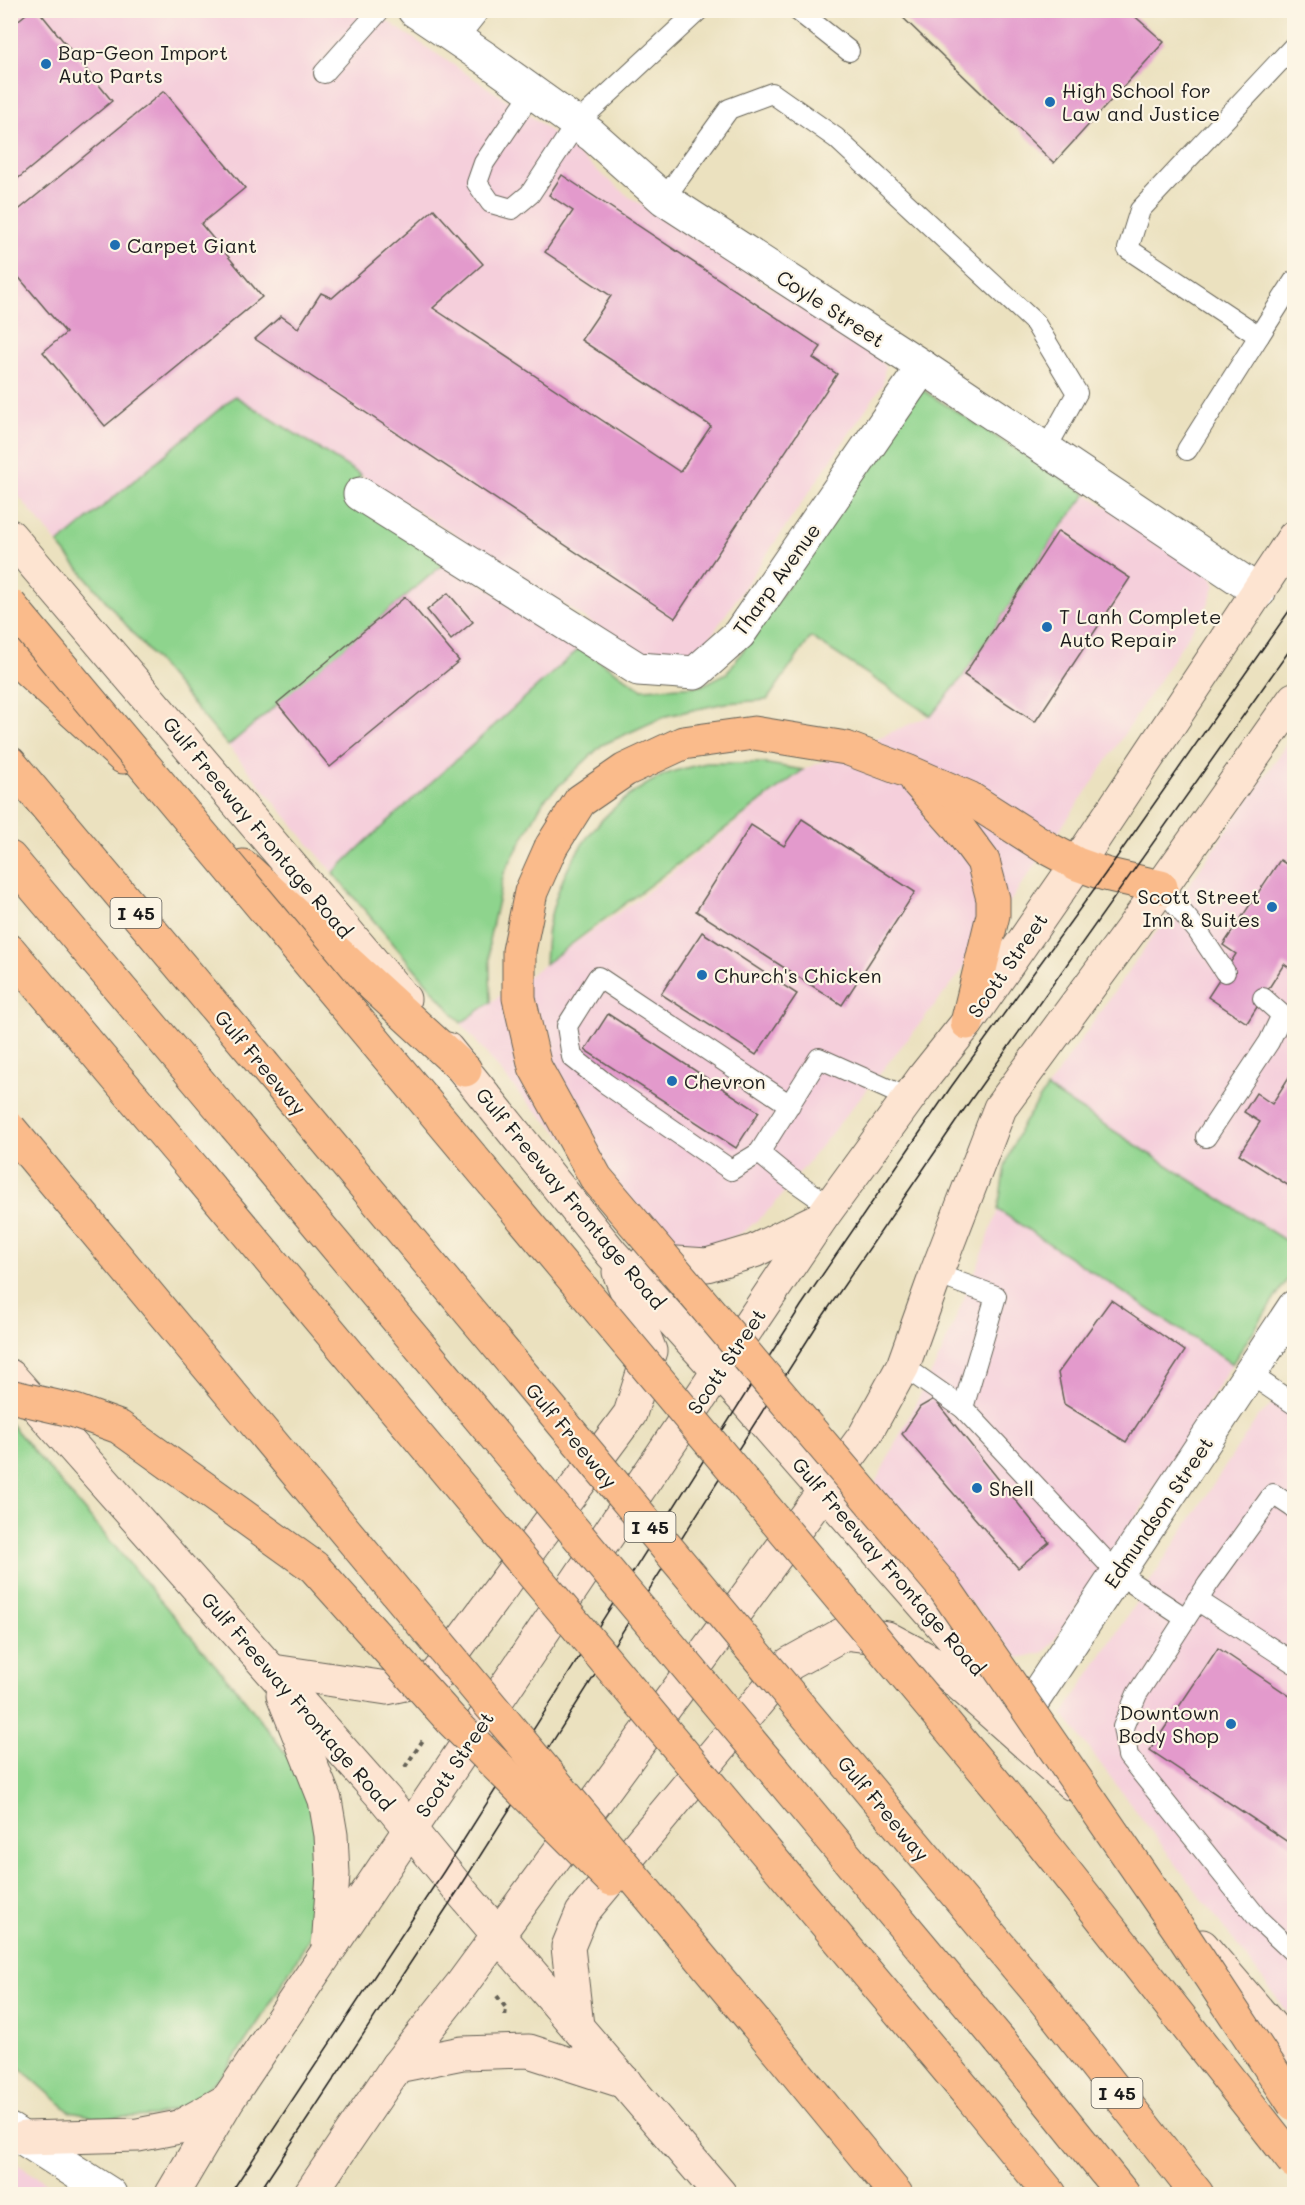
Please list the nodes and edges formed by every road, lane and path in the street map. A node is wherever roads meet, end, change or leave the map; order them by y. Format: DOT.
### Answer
graph roads {
  1 [pos="381,10"];
  2 [pos="414,10"];
  3 [pos="480,10"];
  4 [pos="699,10"];
  5 [pos="797,10"];
  6 [pos="457,39"];
  7 [pos="1294,46"];
  8 [pos="849,51"];
  9 [pos="324,72"];
  10 [pos="532,92"];
  11 [pos="576,124"];
  12 [pos="664,199"];
  13 [pos="1294,281"];
  14 [pos="1259,336"];
  15 [pos="923,367"];
  16 [pos="1046,449"];
  17 [pos="1187,450"];
  18 [pos="360,494"];
  19 [pos="10,536"];
  20 [pos="1294,537"];
  21 [pos="1259,592"];
  22 [pos="10,605"];
  23 [pos="10,654"];
  24 [pos="1294,699"];
  25 [pos="10,763"];
  26 [pos="907,771"];
  27 [pos="10,858"];
  28 [pos="1077,864"];
  29 [pos="1161,887"];
  30 [pos="10,951"];
  31 [pos="1225,972"];
  32 [pos="1263,998"];
  33 [pos="967,1023"];
  34 [pos="465,1070"];
  35 [pos="908,1098"];
  36 [pos="790,1105"];
  37 [pos="10,1129"];
  38 [pos="1206,1137"];
  39 [pos="759,1153"];
  40 [pos="826,1212"];
  41 [pos="612,1254"];
  42 [pos="936,1274"];
  43 [pos="1294,1306"];
  44 [pos="903,1366"];
  45 [pos="719,1372"];
  46 [pos="1250,1374"];
  47 [pos="10,1376"];
  48 [pos="10,1396"];
  49 [pos="1294,1404"];
  50 [pos="963,1408"];
  51 [pos="824,1492"];
  52 [pos="1294,1508"];
  53 [pos="1117,1573"];
  54 [pos="1197,1600"];
  55 [pos="1185,1618"];
  56 [pos="1294,1663"];
  57 [pos="273,1671"];
  58 [pos="1022,1718"];
  59 [pos="427,1735"];
  60 [pos="405,1767"];
  61 [pos="1083,1793"];
  62 [pos="411,1829"];
  63 [pos="498,1934"];
  64 [pos="328,1950"];
  65 [pos="1294,1953"];
  66 [pos="493,1990"];
  67 [pos="504,2019"];
  68 [pos="756,2024"];
  69 [pos="577,2026"];
  70 [pos="1294,2053"];
  71 [pos="397,2066"];
  72 [pos="625,2082"];
  73 [pos="227,2101"];
  74 [pos="1294,2104"];
  75 [pos="17,2134"];
  76 [pos="1294,2162"];
  77 [pos="713,2191"];
  78 [pos="110,2194"];
  79 [pos="171,2194"];
  80 [pos="310,2194"];
  81 [pos="896,2194"];
  82 [pos="1050,2194"];
  83 [pos="1124,2194"];
  84 [pos="1197,2194"];
  1 -- 9 [label="lane"];
  2 -- 6 [label="street, Coyle Street"];
  3 -- 6 [label="lane"];
  4 -- 11 [label="lane"];
  5 -- 8 [label="lane"];
  6 -- 10 [label="street, Coyle Street"];
  7 -- 14 [label="lane"];
  10 -- 11 [label="street, Coyle Street"];
  10 -- 11 [label="lane"];
  11 -- 12 [label="street, Coyle Street"];
  12 -- 15 [label="street, Coyle Street"];
  12 -- 16 [label="lane"];
  13 -- 14 [label="lane"];
  14 -- 17 [label="lane"];
  15 -- 16 [label="street, Coyle Street"];
  15 -- 18 [label="street, Tharp Avenue"];
  16 -- 21 [label="street, Coyle Street"];
  19 -- 34 [label="main road, Gulf Freeway Frontage Road"];
  20 -- 21 [label="main road, Scott Street"];
  21 -- 28 [label="main road, Scott Street"];
  22 -- 76 [label="highway, bridge"];
  23 -- 34 [label="highway"];
  24 -- 29 [label="main road"];
  25 -- 84 [label="highway, Gulf Freeway / I 45, bridge"];
  26 -- 28 [label="highway"];
  26 -- 33 [label="highway"];
  26 -- 74 [label="highway, bridge"];
  27 -- 83 [label="highway, bridge"];
  28 -- 29 [label="highway"];
  28 -- 33 [label="main road, Scott Street"];
  29 -- 31 [label="lane"];
  29 -- 42 [label="main road"];
  30 -- 82 [label="highway, bridge"];
  32 -- 38 [label="lane"];
  33 -- 35 [label="main road, Scott Street"];
  34 -- 41 [label="main road, Gulf Freeway Frontage Road"];
  35 -- 36 [label="lane"];
  35 -- 40 [label="main road, Scott Street"];
  36 -- 39 [label="lane"];
  36 -- 39 [label="lane"];
  37 -- 68 [label="highway, bridge"];
  39 -- 40 [label="lane"];
  40 -- 41 [label="main road"];
  40 -- 45 [label="main road, Scott Street"];
  41 -- 45 [label="main road, Gulf Freeway Frontage Road"];
  41 -- 57 [label="main road"];
  42 -- 44 [label="main road"];
  42 -- 50 [label="lane"];
  43 -- 46 [label="street, Edmundson Street"];
  44 -- 50 [label="lane"];
  44 -- 51 [label="main road"];
  45 -- 51 [label="main road, Gulf Freeway Frontage Road"];
  45 -- 62 [label="main road, Scott Street"];
  46 -- 49 [label="lane"];
  46 -- 53 [label="street, Edmundson Street"];
  47 -- 57 [label="main road, Gulf Freeway Frontage Road"];
  48 -- 68 [label="highway, bridge"];
  50 -- 53 [label="lane"];
  51 -- 58 [label="main road, Gulf Freeway Frontage Road"];
  51 -- 63 [label="main road"];
  52 -- 54 [label="lane"];
  53 -- 55 [label="lane"];
  53 -- 58 [label="street, Edmundson Street"];
  54 -- 55 [label="lane"];
  54 -- 56 [label="lane"];
  55 -- 65 [label="lane"];
  57 -- 62 [label="main road, Gulf Freeway Frontage Road"];
  57 -- 64 [label="main road"];
  58 -- 61 [label="main road, Gulf Freeway Frontage Road"];
  59 -- 60 [label="path"];
  61 -- 69 [label="main road"];
  61 -- 70 [label="main road, Gulf Freeway Frontage Road"];
  62 -- 63 [label="main road, Gulf Freeway Frontage Road"];
  62 -- 64 [label="main road, Scott Street"];
  63 -- 69 [label="main road, Gulf Freeway Frontage Road"];
  63 -- 71 [label="main road"];
  64 -- 73 [label="main road, Scott Street"];
  66 -- 67 [label="path"];
  68 -- 81 [label="highway"];
  69 -- 72 [label="main road, Gulf Freeway Frontage Road"];
  71 -- 72 [label="main road"];
  71 -- 80 [label="main road"];
  72 -- 77 [label="main road, Gulf Freeway Frontage Road"];
  73 -- 75 [label="main road"];
  73 -- 79 [label="main road, Scott Street"];
  75 -- 78 [label="street"];
}
